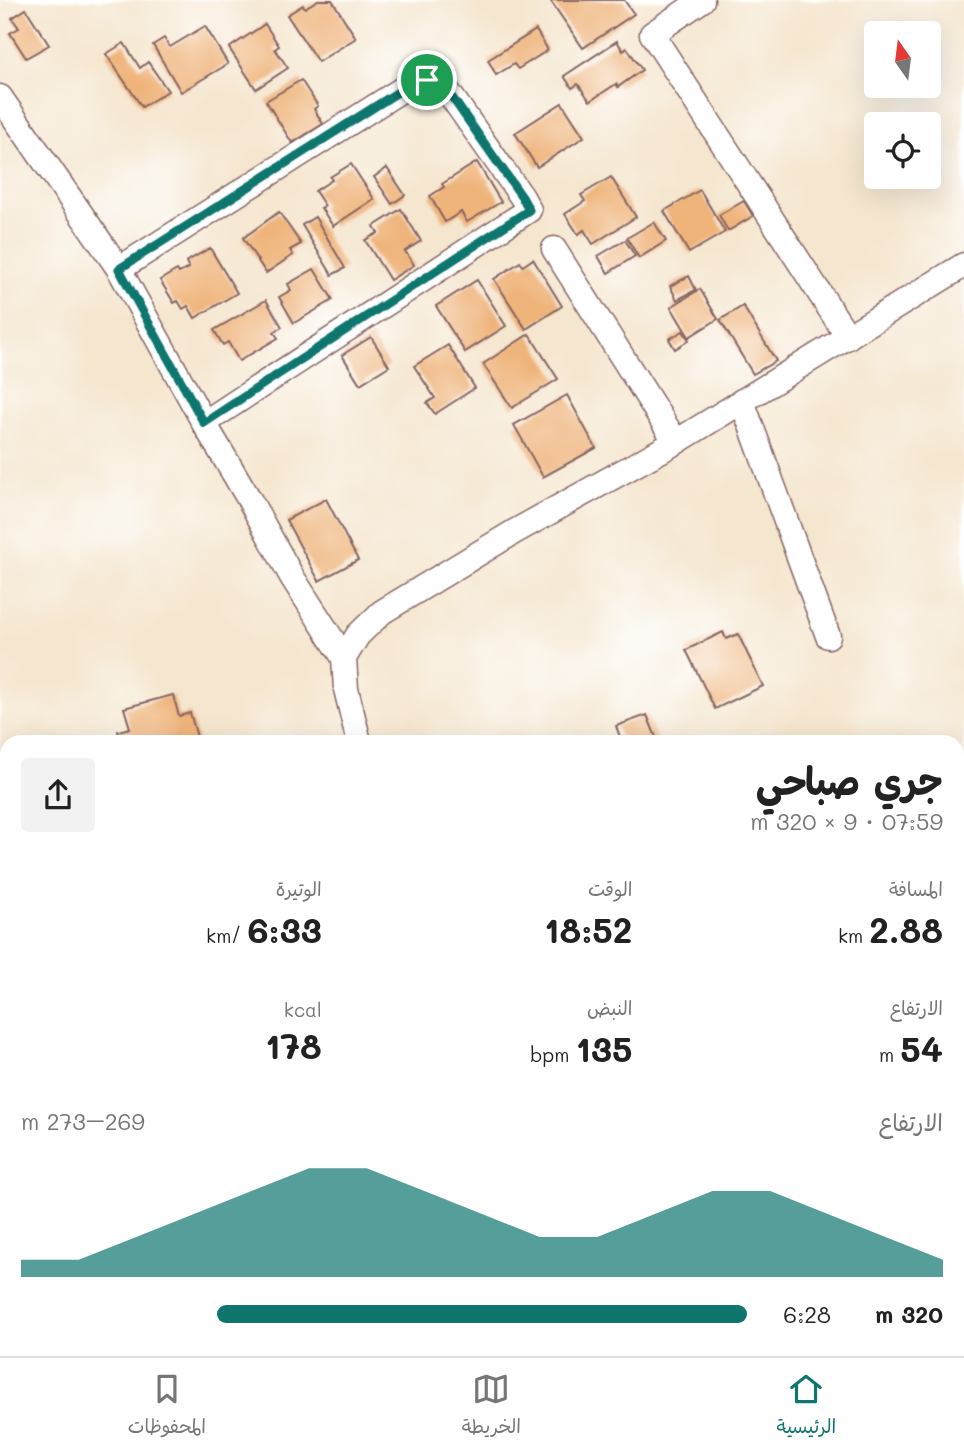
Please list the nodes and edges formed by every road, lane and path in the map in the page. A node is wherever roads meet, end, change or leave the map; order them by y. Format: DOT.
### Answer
graph roads {
  1 [pos="702,0"];
  2 [pos="0,97"];
  3 [pos="554,248"];
  4 [pos="964,265"];
  5 [pos="119,269"];
  6 [pos="848,337"];
  7 [pos="741,401"];
  8 [pos="204,423"];
  9 [pos="676,442"];
  10 [pos="828,636"];
  11 [pos="344,658"];
  12 [pos="357,735"];
  1 -- 6 [label="street"];
  2 -- 5 [label="street"];
  3 -- 9 [label="street"];
  4 -- 6 [label="street"];
  5 -- 8 [label="street"];
  5 -- 8 [label="street"];
  6 -- 7 [label="street"];
  7 -- 9 [label="street"];
  7 -- 10 [label="street"];
  8 -- 11 [label="street"];
  9 -- 11 [label="street"];
  11 -- 12 [label="street"];
}
